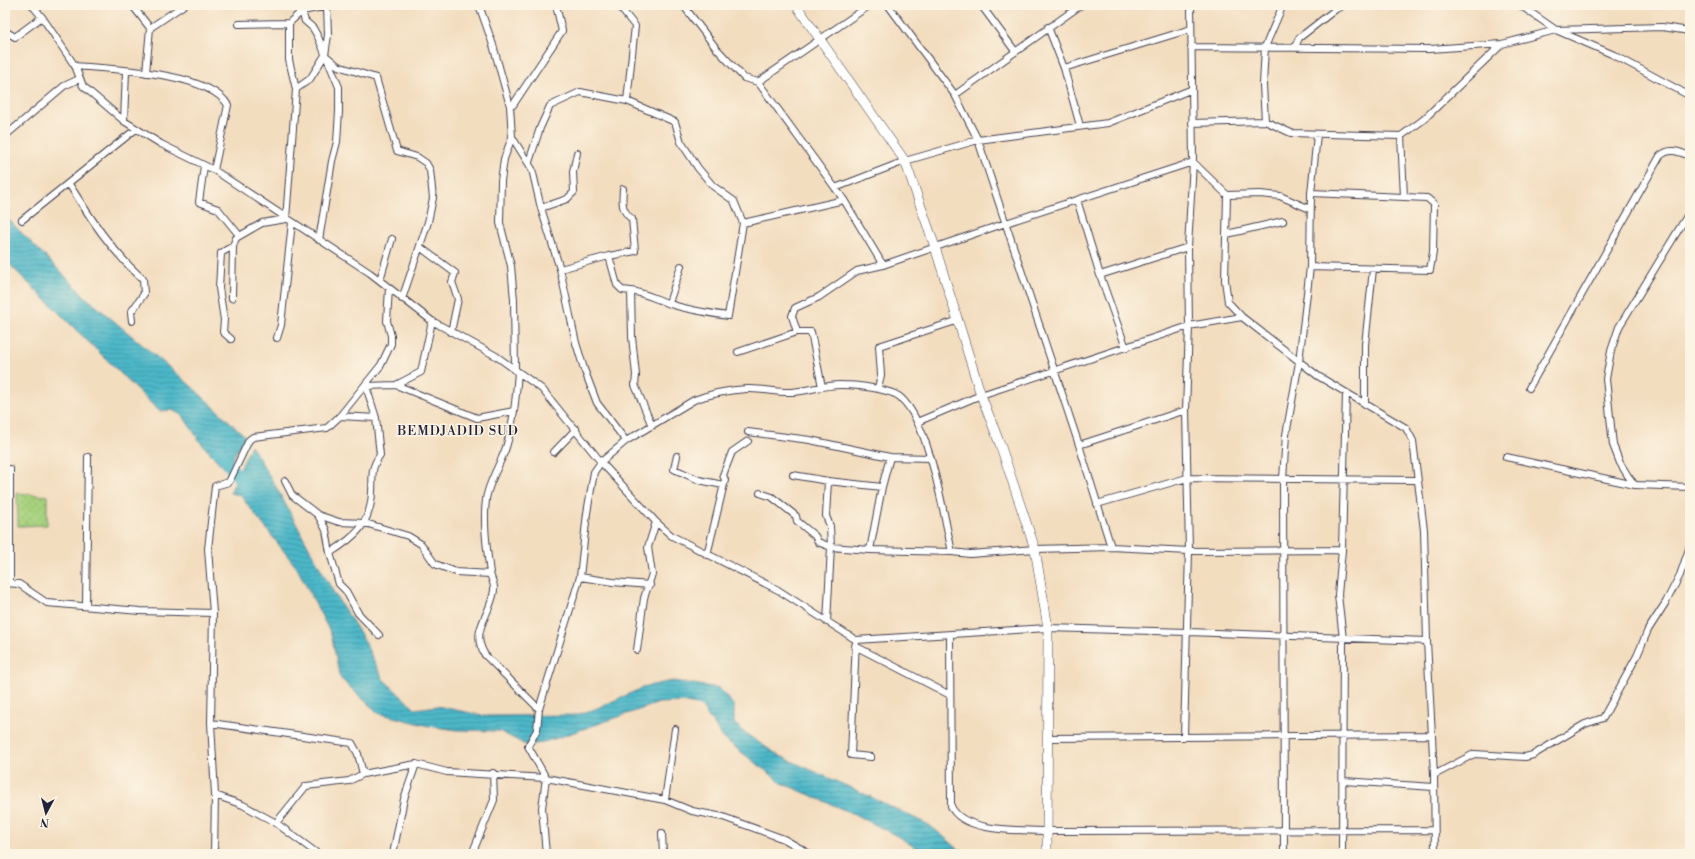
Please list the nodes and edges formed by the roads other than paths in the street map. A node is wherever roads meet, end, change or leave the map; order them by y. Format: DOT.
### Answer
graph roads {
  1 [pos="33,5"];
  2 [pos="132,5"];
  3 [pos="184,5"];
  4 [pos="479,5"];
  5 [pos="556,5"];
  6 [pos="618,5"];
  7 [pos="683,5"];
  8 [pos="796,5"];
  9 [pos="870,5"];
  10 [pos="888,5"];
  11 [pos="981,5"];
  12 [pos="1191,5"];
  13 [pos="1283,5"];
  14 [pos="1344,5"];
  15 [pos="1520,5"];
  16 [pos="330,6"];
  17 [pos="1076,6"];
  18 [pos="301,8"];
  19 [pos="42,17"];
  20 [pos="289,23"];
  21 [pos="239,24"];
  22 [pos="1048,27"];
  23 [pos="150,28"];
  24 [pos="1191,29"];
  25 [pos="1556,30"];
  26 [pos="5,31"];
  27 [pos="1690,31"];
  28 [pos="820,39"];
  29 [pos="1502,44"];
  30 [pos="1191,47"];
  31 [pos="1265,47"];
  32 [pos="1295,47"];
  33 [pos="1015,51"];
  34 [pos="325,55"];
  35 [pos="75,66"];
  36 [pos="1064,68"];
  37 [pos="126,71"];
  38 [pos="146,73"];
  39 [pos="79,79"];
  40 [pos="758,82"];
  41 [pos="296,89"];
  42 [pos="1190,90"];
  43 [pos="955,95"];
  44 [pos="1690,96"];
  45 [pos="627,101"];
  46 [pos="510,106"];
  47 [pos="124,121"];
  48 [pos="1265,121"];
  49 [pos="1192,123"];
  50 [pos="1080,126"];
  51 [pos="136,129"];
  52 [pos="1317,135"];
  53 [pos="5,136"];
  54 [pos="1400,136"];
  55 [pos="512,137"];
  56 [pos="978,140"];
  57 [pos="577,153"];
  58 [pos="1690,156"];
  59 [pos="905,161"];
  60 [pos="529,162"];
  61 [pos="1192,162"];
  62 [pos="204,166"];
  63 [pos="214,170"];
  64 [pos="69,184"];
  65 [pos="835,188"];
  66 [pos="623,189"];
  67 [pos="1311,193"];
  68 [pos="1227,196"];
  69 [pos="1404,196"];
  70 [pos="844,200"];
  71 [pos="1077,200"];
  72 [pos="541,208"];
  73 [pos="1310,208"];
  74 [pos="1690,210"];
  75 [pos="22,220"];
  76 [pos="289,220"];
  77 [pos="1284,221"];
  78 [pos="743,223"];
  79 [pos="1006,223"];
  80 [pos="1227,234"];
  81 [pos="239,235"];
  82 [pos="392,239"];
  83 [pos="319,240"];
  84 [pos="233,246"];
  85 [pos="420,247"];
  86 [pos="935,247"];
  87 [pos="1188,247"];
  88 [pos="609,256"];
  89 [pos="883,265"];
  90 [pos="681,266"];
  91 [pos="1310,267"];
  92 [pos="560,269"];
  93 [pos="1373,270"];
  94 [pos="1100,275"];
  95 [pos="380,280"];
  96 [pos="389,288"];
  97 [pos="631,291"];
  98 [pos="232,298"];
  99 [pos="402,299"];
  100 [pos="669,303"];
  101 [pos="1242,317"];
  102 [pos="958,320"];
  103 [pos="132,321"];
  104 [pos="432,321"];
  105 [pos="1189,326"];
  106 [pos="451,332"];
  107 [pos="797,332"];
  108 [pos="277,338"];
  109 [pos="231,339"];
  110 [pos="1126,348"];
  111 [pos="738,352"];
  112 [pos="1299,362"];
  113 [pos="516,371"];
  114 [pos="1055,372"];
  115 [pos="396,384"];
  116 [pos="366,386"];
  117 [pos="822,387"];
  118 [pos="878,388"];
  119 [pos="1529,388"];
  120 [pos="1346,393"];
  121 [pos="982,395"];
  122 [pos="1365,404"];
  123 [pos="1186,410"];
  124 [pos="514,411"];
  125 [pos="340,416"];
  126 [pos="376,418"];
  127 [pos="917,422"];
  128 [pos="652,426"];
  129 [pos="576,429"];
  130 [pos="748,432"];
  131 [pos="626,441"];
  132 [pos="748,441"];
  133 [pos="1079,445"];
  134 [pos="554,452"];
  135 [pos="677,456"];
  136 [pos="88,457"];
  137 [pos="890,457"];
  138 [pos="931,458"];
  139 [pos="1506,458"];
  140 [pos="601,462"];
  141 [pos="10,468"];
  142 [pos="793,475"];
  143 [pos="1187,478"];
  144 [pos="1283,479"];
  145 [pos="1344,479"];
  146 [pos="1416,480"];
  147 [pos="285,481"];
  148 [pos="828,481"];
  149 [pos="723,485"];
  150 [pos="1636,485"];
  151 [pos="882,487"];
  152 [pos="1690,487"];
  153 [pos="760,493"];
  154 [pos="1097,504"];
  155 [pos="318,515"];
  156 [pos="656,522"];
  157 [pos="365,523"];
  158 [pos="831,546"];
  159 [pos="1690,546"];
  160 [pos="1111,547"];
  161 [pos="1035,549"];
  162 [pos="870,550"];
  163 [pos="1283,550"];
  164 [pos="1342,550"];
  165 [pos="1189,551"];
  166 [pos="952,552"];
  167 [pos="330,554"];
  168 [pos="707,555"];
  169 [pos="490,574"];
  170 [pos="580,577"];
  171 [pos="8,583"];
  172 [pos="650,585"];
  173 [pos="86,606"];
  174 [pos="213,613"];
  175 [pos="827,622"];
  176 [pos="1048,628"];
  177 [pos="1188,632"];
  178 [pos="379,635"];
  179 [pos="950,635"];
  180 [pos="1284,636"];
  181 [pos="1343,639"];
  182 [pos="1427,641"];
  183 [pos="855,643"];
  184 [pos="637,650"];
  185 [pos="950,695"];
  186 [pos="539,709"];
  187 [pos="211,723"];
  188 [pos="675,729"];
  189 [pos="1432,735"];
  190 [pos="1184,736"];
  191 [pos="1342,736"];
  192 [pos="1283,737"];
  193 [pos="1048,738"];
  194 [pos="871,757"];
  195 [pos="416,764"];
  196 [pos="493,773"];
  197 [pos="363,774"];
  198 [pos="1434,775"];
  199 [pos="546,778"];
  200 [pos="1344,782"];
  201 [pos="1434,788"];
  202 [pos="216,795"];
  203 [pos="665,800"];
  204 [pos="276,823"];
  205 [pos="1434,830"];
  206 [pos="1047,831"];
  207 [pos="1343,831"];
  208 [pos="1284,832"];
  209 [pos="662,833"];
  210 [pos="214,854"];
  211 [pos="318,854"];
  212 [pos="393,854"];
  213 [pos="472,854"];
  214 [pos="546,854"];
  215 [pos="663,854"];
  216 [pos="810,854"];
  217 [pos="1047,854"];
  218 [pos="1284,854"];
  219 [pos="1342,854"];
  220 [pos="1435,854"];
  1 -- 19 [label="street"];
  2 -- 23 [label="street"];
  3 -- 23 [label="street"];
  4 -- 46 [label="street"];
  5 -- 46 [label="street"];
  6 -- 45 [label="street"];
  7 -- 40 [label="street"];
  8 -- 28 [label="street"];
  9 -- 28 [label="street"];
  10 -- 43 [label="street"];
  11 -- 33 [label="street"];
  12 -- 24 [label="street"];
  13 -- 31 [label="street"];
  14 -- 32 [label="street"];
  15 -- 25 [label="street"];
  16 -- 18 [label="street"];
  16 -- 34 [label="street"];
  17 -- 22 [label="street"];
  18 -- 20 [label="street"];
  18 -- 34 [label="street"];
  19 -- 26 [label="street"];
  19 -- 35 [label="street"];
  20 -- 21 [label="street"];
  20 -- 41 [label="street"];
  22 -- 33 [label="street"];
  22 -- 36 [label="street"];
  23 -- 38 [label="street"];
  24 -- 30 [label="street"];
  24 -- 36 [label="street"];
  25 -- 27 [label="street"];
  25 -- 29 [label="street"];
  25 -- 44 [label="street"];
  28 -- 40 [label="street"];
  28 -- 59 [label="street"];
  29 -- 32 [label="street"];
  29 -- 54 [label="street"];
  30 -- 31 [label="street"];
  30 -- 42 [label="street"];
  31 -- 32 [label="street"];
  31 -- 48 [label="street"];
  33 -- 43 [label="street"];
  34 -- 41 [label="street"];
  34 -- 83 [label="street"];
  34 -- 85 [label="street"];
  35 -- 37 [label="street"];
  35 -- 39 [label="street"];
  36 -- 50 [label="street"];
  37 -- 38 [label="street"];
  37 -- 47 [label="street"];
  38 -- 63 [label="street"];
  39 -- 47 [label="street"];
  39 -- 53 [label="street"];
  40 -- 65 [label="street"];
  41 -- 76 [label="street"];
  42 -- 49 [label="street"];
  42 -- 50 [label="street"];
  43 -- 56 [label="street"];
  45 -- 60 [label="street"];
  45 -- 78 [label="street"];
  46 -- 55 [label="street"];
  47 -- 51 [label="street"];
  48 -- 49 [label="street"];
  48 -- 52 [label="street"];
  49 -- 61 [label="street"];
  50 -- 56 [label="street"];
  51 -- 62 [label="street"];
  51 -- 64 [label="street"];
  52 -- 54 [label="street"];
  52 -- 67 [label="street"];
  54 -- 69 [label="street"];
  55 -- 60 [label="street"];
  55 -- 113 [label="street"];
  56 -- 59 [label="street"];
  56 -- 79 [label="street"];
  57 -- 72 [label="street"];
  58 -- 119 [label="street"];
  59 -- 65 [label="street"];
  59 -- 86 [label="street"];
  60 -- 72 [label="street"];
  61 -- 68 [label="street"];
  61 -- 71 [label="street"];
  61 -- 87 [label="street"];
  62 -- 63 [label="street"];
  62 -- 81 [label="street"];
  63 -- 76 [label="street"];
  64 -- 75 [label="street"];
  64 -- 103 [label="street"];
  65 -- 70 [label="street"];
  66 -- 88 [label="street"];
  67 -- 69 [label="street"];
  67 -- 73 [label="street"];
  68 -- 73 [label="street"];
  68 -- 80 [label="street"];
  69 -- 93 [label="street"];
  70 -- 78 [label="street"];
  70 -- 89 [label="street"];
  71 -- 79 [label="street"];
  71 -- 94 [label="street"];
  72 -- 92 [label="street"];
  73 -- 91 [label="street"];
  74 -- 150 [label="street"];
  76 -- 81 [label="street"];
  76 -- 83 [label="street"];
  76 -- 108 [label="street"];
  77 -- 80 [label="street"];
  78 -- 100 [label="street"];
  79 -- 86 [label="street"];
  79 -- 114 [label="street"];
  80 -- 101 [label="street"];
  81 -- 84 [label="street"];
  82 -- 95 [label="street"];
  83 -- 95 [label="street"];
  84 -- 98 [label="street"];
  84 -- 109 [label="street"];
  85 -- 99 [label="street"];
  85 -- 106 [label="street"];
  86 -- 89 [label="street"];
  86 -- 102 [label="street"];
  87 -- 94 [label="street"];
  87 -- 105 [label="street"];
  88 -- 92 [label="street"];
  88 -- 97 [label="street"];
  89 -- 107 [label="street"];
  90 -- 100 [label="street"];
  91 -- 93 [label="street"];
  91 -- 112 [label="street"];
  92 -- 131 [label="street"];
  93 -- 122 [label="street"];
  94 -- 110 [label="street"];
  95 -- 96 [label="street"];
  96 -- 99 [label="street"];
  96 -- 116 [label="street"];
  97 -- 100 [label="street"];
  97 -- 128 [label="street"];
  99 -- 104 [label="street"];
  101 -- 105 [label="street"];
  101 -- 112 [label="street"];
  102 -- 118 [label="street"];
  102 -- 121 [label="street"];
  104 -- 106 [label="street"];
  104 -- 115 [label="street"];
  105 -- 110 [label="street"];
  105 -- 123 [label="street"];
  106 -- 113 [label="street"];
  107 -- 111 [label="street"];
  107 -- 117 [label="street"];
  110 -- 114 [label="street"];
  112 -- 120 [label="street"];
  112 -- 144 [label="street"];
  113 -- 124 [label="street"];
  113 -- 129 [label="street"];
  114 -- 121 [label="street"];
  114 -- 133 [label="street"];
  115 -- 116 [label="street"];
  115 -- 124 [label="street"];
  116 -- 125 [label="street"];
  116 -- 126 [label="street"];
  117 -- 118 [label="street"];
  117 -- 128 [label="street"];
  118 -- 127 [label="street"];
  120 -- 122 [label="street"];
  120 -- 145 [label="street"];
  121 -- 127 [label="street"];
  121 -- 161 [label="street"];
  122 -- 146 [label="street"];
  123 -- 133 [label="street"];
  123 -- 143 [label="street"];
  124 -- 169 [label="street"];
  125 -- 126 [label="street"];
  125 -- 174 [label="street"];
  126 -- 157 [label="street"];
  127 -- 138 [label="street"];
  128 -- 131 [label="street"];
  129 -- 134 [label="street"];
  129 -- 140 [label="street"];
  130 -- 137 [label="street"];
  131 -- 140 [label="street"];
  132 -- 149 [label="street"];
  133 -- 154 [label="street"];
  135 -- 149 [label="street"];
  136 -- 173 [label="street"];
  137 -- 138 [label="street"];
  137 -- 151 [label="street"];
  138 -- 166 [label="street"];
  139 -- 150 [label="street"];
  140 -- 156 [label="street"];
  140 -- 170 [label="street"];
  141 -- 171 [label="street"];
  142 -- 148 [label="street"];
  143 -- 144 [label="street"];
  143 -- 154 [label="street"];
  143 -- 165 [label="street"];
  144 -- 145 [label="street"];
  144 -- 163 [label="street"];
  145 -- 146 [label="street"];
  145 -- 164 [label="street"];
  146 -- 182 [label="street"];
  147 -- 155 [label="street"];
  148 -- 151 [label="street"];
  148 -- 158 [label="street"];
  149 -- 168 [label="street"];
  150 -- 152 [label="street"];
  151 -- 162 [label="street"];
  153 -- 158 [label="street"];
  154 -- 160 [label="street"];
  155 -- 157 [label="street"];
  155 -- 167 [label="street"];
  156 -- 168 [label="street"];
  156 -- 172 [label="street"];
  157 -- 167 [label="street"];
  157 -- 169 [label="street"];
  158 -- 162 [label="street"];
  158 -- 175 [label="street"];
  159 -- 198 [label="street"];
  160 -- 161 [label="street"];
  160 -- 165 [label="street"];
  161 -- 166 [label="street"];
  161 -- 176 [label="street"];
  162 -- 166 [label="street"];
  163 -- 164 [label="street"];
  163 -- 165 [label="street"];
  163 -- 180 [label="street"];
  164 -- 181 [label="street"];
  165 -- 177 [label="street"];
  167 -- 178 [label="street"];
  168 -- 175 [label="street"];
  169 -- 186 [label="street"];
  170 -- 172 [label="street"];
  170 -- 186 [label="street"];
  171 -- 173 [label="street"];
  172 -- 184 [label="street"];
  173 -- 174 [label="street"];
  174 -- 187 [label="street"];
  175 -- 183 [label="street"];
  176 -- 177 [label="street"];
  176 -- 179 [label="street"];
  176 -- 193 [label="street"];
  177 -- 180 [label="street"];
  177 -- 190 [label="street"];
  179 -- 183 [label="street"];
  179 -- 185 [label="street"];
  180 -- 181 [label="street"];
  180 -- 192 [label="street"];
  181 -- 182 [label="street"];
  181 -- 191 [label="street"];
  182 -- 189 [label="street"];
  183 -- 185 [label="street"];
  183 -- 194 [label="street"];
  185 -- 206 [label="street"];
  186 -- 199 [label="street"];
  187 -- 197 [label="street"];
  187 -- 202 [label="street"];
  188 -- 203 [label="street"];
  189 -- 191 [label="street"];
  189 -- 198 [label="street"];
  190 -- 192 [label="street"];
  190 -- 193 [label="street"];
  191 -- 192 [label="street"];
  191 -- 200 [label="street"];
  192 -- 208 [label="street"];
  193 -- 206 [label="street"];
  195 -- 196 [label="street"];
  195 -- 197 [label="street"];
  195 -- 212 [label="street"];
  196 -- 199 [label="street"];
  196 -- 213 [label="street"];
  197 -- 204 [label="street"];
  198 -- 201 [label="street"];
  199 -- 203 [label="street"];
  199 -- 214 [label="street"];
  200 -- 201 [label="street"];
  200 -- 207 [label="street"];
  201 -- 205 [label="street"];
  202 -- 204 [label="street"];
  202 -- 210 [label="street"];
  203 -- 216 [label="street"];
  204 -- 211 [label="street"];
  205 -- 207 [label="street"];
  205 -- 220 [label="street"];
  206 -- 208 [label="street"];
  206 -- 217 [label="street"];
  207 -- 208 [label="street"];
  207 -- 219 [label="street"];
  208 -- 218 [label="street"];
  209 -- 215 [label="street"];
}
